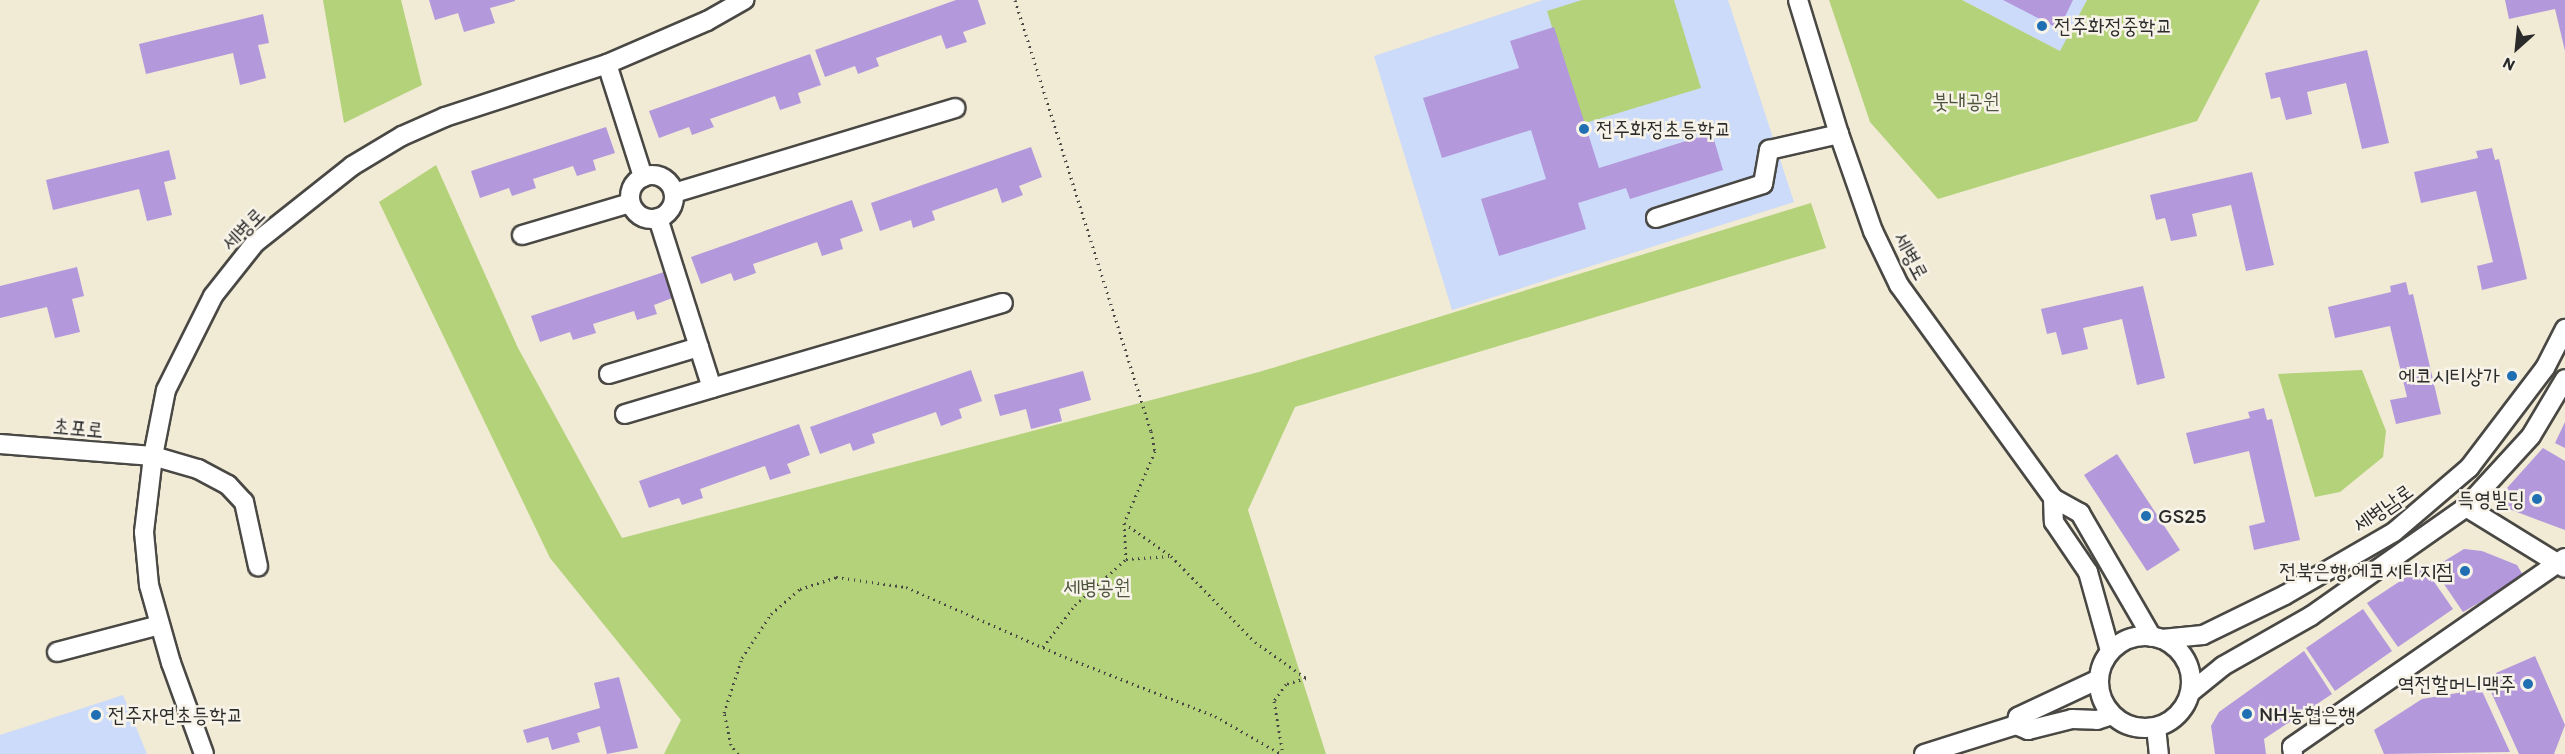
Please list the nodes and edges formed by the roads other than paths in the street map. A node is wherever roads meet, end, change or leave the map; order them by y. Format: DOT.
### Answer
graph roads {
  1 [pos="744,0"];
  2 [pos="1798,0"];
  3 [pos="607,64"];
  4 [pos="955,108"];
  5 [pos="1839,134"];
  6 [pos="643,177"];
  7 [pos="674,193"];
  8 [pos="630,203"];
  9 [pos="658,218"];
  10 [pos="1656,218"];
  11 [pos="522,235"];
  12 [pos="1003,303"];
  13 [pos="2565,329"];
  14 [pos="699,347"];
  15 [pos="609,374"];
  16 [pos="2565,379"];
  17 [pos="712,388"];
  18 [pos="625,414"];
  19 [pos="0,444"];
  20 [pos="153,456"];
  21 [pos="2053,498"];
  22 [pos="2466,507"];
  23 [pos="2563,564"];
  24 [pos="258,566"];
  25 [pos="160,625"];
  26 [pos="2157,638"];
  27 [pos="2110,651"];
  28 [pos="57,652"];
  29 [pos="2099,679"];
  30 [pos="2191,692"];
  31 [pos="2112,715"];
  32 [pos="2016,725"];
  33 [pos="2156,727"];
  34 [pos="204,754"];
  35 [pos="1924,754"];
  36 [pos="2159,754"];
  37 [pos="2293,754"];
  1 -- 3 [label="street, 세병로"];
  2 -- 5 [label="street, 세병로"];
  3 -- 6 [label="street"];
  3 -- 20 [label="street, 세병로"];
  4 -- 7 [label="street"];
  5 -- 10 [label="street"];
  5 -- 21 [label="street, 세병로"];
  6 -- 7 [label="street"];
  6 -- 8 [label="street"];
  7 -- 9 [label="street"];
  8 -- 9 [label="street"];
  8 -- 11 [label="street"];
  9 -- 14 [label="street"];
  12 -- 17 [label="street"];
  13 -- 26 [label="street, 세병남로"];
  14 -- 15 [label="street"];
  14 -- 17 [label="street"];
  16 -- 22 [label="street"];
  17 -- 18 [label="street"];
  19 -- 20 [label="street, 초포로"];
  20 -- 24 [label="street, 초포로"];
  20 -- 25 [label="street, 세병로"];
  21 -- 26 [label="street, 세병로"];
  21 -- 27 [label="street, 세병로"];
  22 -- 23 [label="street"];
  22 -- 30 [label="street"];
  23 -- 37 [label="street"];
  25 -- 28 [label="street"];
  25 -- 34 [label="street, 세병로"];
  26 -- 27 [label="street"];
  26 -- 30 [label="street, 세병로"];
  27 -- 29 [label="street"];
  29 -- 31 [label="street"];
  29 -- 32 [label="street"];
  30 -- 33 [label="street"];
  31 -- 32 [label="street"];
  31 -- 33 [label="street"];
  32 -- 35 [label="street"];
  33 -- 36 [label="street"];
}
